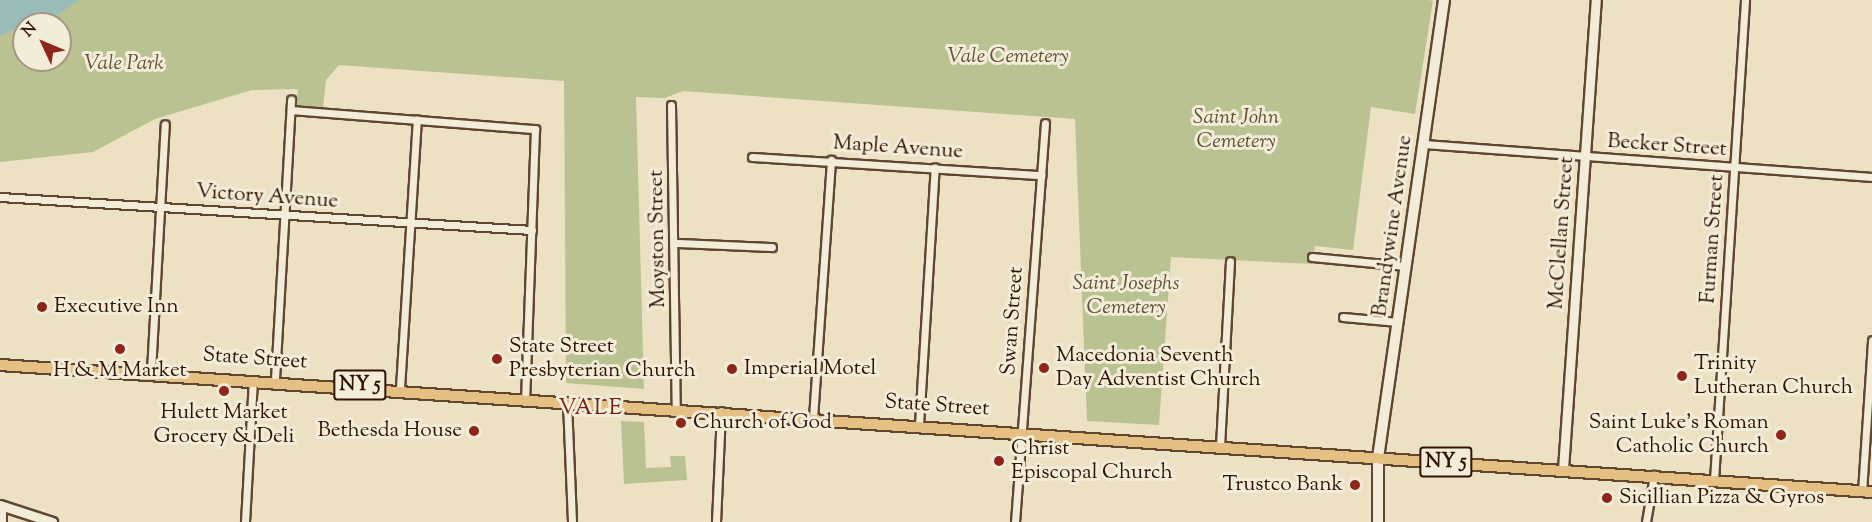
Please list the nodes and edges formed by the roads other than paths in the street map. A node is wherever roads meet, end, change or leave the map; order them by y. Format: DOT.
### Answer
graph roads {
  1 [pos="1444,0"];
  2 [pos="1596,0"];
  3 [pos="1745,0"];
  4 [pos="291,99"];
  5 [pos="671,105"];
  6 [pos="291,110"];
  7 [pos="417,120"];
  8 [pos="1046,123"];
  9 [pos="165,124"];
  10 [pos="1425,144"];
  11 [pos="1585,156"];
  12 [pos="753,158"];
  13 [pos="831,160"];
  14 [pos="935,167"];
  15 [pos="1734,167"];
  16 [pos="1041,175"];
  17 [pos="1872,177"];
  18 [pos="0,197"];
  19 [pos="160,207"];
  20 [pos="284,214"];
  21 [pos="410,222"];
  22 [pos="532,230"];
  23 [pos="676,243"];
  24 [pos="772,247"];
  25 [pos="1312,257"];
  26 [pos="1230,261"];
  27 [pos="1406,266"];
  28 [pos="1343,317"];
  29 [pos="1398,322"];
  30 [pos="1872,340"];
  31 [pos="0,365"];
  32 [pos="152,371"];
  33 [pos="254,378"];
  34 [pos="275,379"];
  35 [pos="400,388"];
  36 [pos="525,398"];
  37 [pos="567,401"];
  38 [pos="676,407"];
  39 [pos="721,411"];
  40 [pos="813,418"];
  41 [pos="919,425"];
  42 [pos="1021,431"];
  43 [pos="1221,446"];
  44 [pos="1378,458"];
  45 [pos="1563,469"];
  46 [pos="1654,475"];
  47 [pos="1714,480"];
  48 [pos="1867,492"];
  49 [pos="1,505"];
  50 [pos="2,522"];
  51 [pos="52,522"];
  52 [pos="245,522"];
  53 [pos="572,522"];
  54 [pos="716,522"];
  55 [pos="1015,522"];
  56 [pos="1378,522"];
  57 [pos="1646,522"];
  1 -- 10 [label="main road, Brandywine Avenue"];
  2 -- 11 [label="street, McClellan Street"];
  3 -- 15 [label="street, Furman Street"];
  4 -- 6 [label="street"];
  5 -- 23 [label="street, Moyston Street"];
  6 -- 7 [label="street"];
  6 -- 20 [label="street"];
  7 -- 21 [label="street"];
  7 -- 22 [label="street"];
  8 -- 16 [label="street, Swan Street"];
  9 -- 19 [label="street"];
  10 -- 11 [label="street, Becker Street"];
  10 -- 27 [label="main road, Brandywine Avenue"];
  11 -- 15 [label="street, Becker Street"];
  11 -- 45 [label="street, McClellan Street"];
  12 -- 13 [label="street, Maple Avenue"];
  13 -- 14 [label="street, Maple Avenue"];
  13 -- 40 [label="street"];
  14 -- 16 [label="street, Maple Avenue"];
  14 -- 41 [label="street"];
  15 -- 17 [label="street, Becker Street"];
  15 -- 47 [label="street, Furman Street"];
  16 -- 42 [label="street, Swan Street"];
  18 -- 19 [label="street, Victory Avenue"];
  19 -- 20 [label="street, Victory Avenue"];
  19 -- 32 [label="street"];
  20 -- 21 [label="street, Victory Avenue"];
  20 -- 34 [label="street"];
  21 -- 22 [label="street, Victory Avenue"];
  21 -- 35 [label="street"];
  22 -- 36 [label="street"];
  23 -- 24 [label="street"];
  23 -- 38 [label="street, Moyston Street"];
  25 -- 27 [label="street"];
  26 -- 43 [label="street"];
  27 -- 29 [label="main road, Brandywine Avenue"];
  28 -- 29 [label="street"];
  29 -- 44 [label="main road, Brandywine Avenue"];
  30 -- 48 [label="street"];
  31 -- 32 [label="main road, State Street / NY 5"];
  32 -- 33 [label="main road, State Street / NY 5"];
  33 -- 34 [label="main road, State Street / NY 5"];
  33 -- 52 [label="street"];
  34 -- 35 [label="main road, State Street / NY 5"];
  35 -- 36 [label="main road, State Street / NY 5"];
  36 -- 37 [label="main road, State Street / NY 5"];
  37 -- 38 [label="main road, State Street / NY 5"];
  37 -- 53 [label="street"];
  38 -- 39 [label="main road, State Street / NY 5"];
  39 -- 40 [label="main road, State Street / NY 5"];
  39 -- 54 [label="street"];
  40 -- 41 [label="main road, State Street / NY 5"];
  41 -- 42 [label="main road, State Street / NY 5"];
  42 -- 43 [label="main road, State Street / NY 5"];
  42 -- 55 [label="street, Swan Street"];
  43 -- 44 [label="main road, State Street / NY 5"];
  44 -- 45 [label="main road, State Street / NY 5"];
  44 -- 56 [label="main road, Brandywine Avenue"];
  45 -- 46 [label="main road, State Street / NY 5"];
  46 -- 47 [label="main road, State Street / NY 5"];
  46 -- 57 [label="street"];
  47 -- 48 [label="main road, State Street / NY 5"];
  49 -- 50 [label="street"];
  49 -- 51 [label="street"];
}
